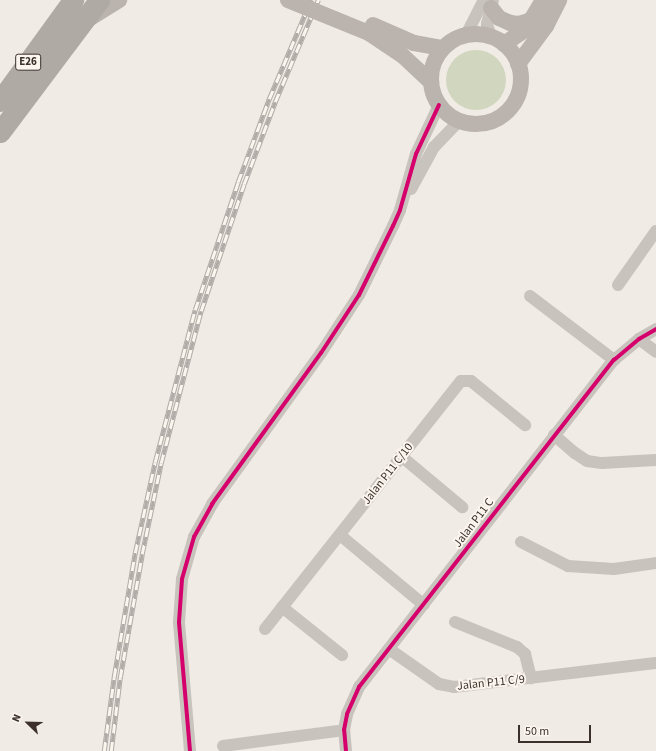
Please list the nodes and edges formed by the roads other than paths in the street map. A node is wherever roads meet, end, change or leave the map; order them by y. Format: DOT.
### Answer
graph roads {
  1 [pos="61,0"];
  2 [pos="73,0"];
  3 [pos="99,0"];
  4 [pos="119,0"];
  5 [pos="288,0"];
  6 [pos="312,0"];
  7 [pos="543,0"];
  8 [pos="560,0"];
  9 [pos="489,3"];
  10 [pos="532,20"];
  11 [pos="83,22"];
  12 [pos="56,24"];
  13 [pos="371,29"];
  14 [pos="466,35"];
  15 [pos="498,40"];
  16 [pos="443,48"];
  17 [pos="518,64"];
  18 [pos="430,82"];
  19 [pos="0,100"];
  20 [pos="439,105"];
  21 [pos="459,121"];
  22 [pos="0,132"];
  23 [pos="400,210"];
  24 [pos="656,231"];
  25 [pos="618,285"];
  26 [pos="530,296"];
  27 [pos="656,329"];
  28 [pos="639,339"];
  29 [pos="656,352"];
  30 [pos="614,360"];
  31 [pos="525,426"];
  32 [pos="554,435"];
  33 [pos="401,456"];
  34 [pos="656,460"];
  35 [pos="462,507"];
  36 [pos="340,534"];
  37 [pos="521,542"];
  38 [pos="656,563"];
  39 [pos="424,605"];
  40 [pos="282,607"];
  41 [pos="455,622"];
  42 [pos="265,629"];
  43 [pos="389,649"];
  44 [pos="342,655"];
  45 [pos="656,663"];
  46 [pos="531,678"];
  47 [pos="344,730"];
  48 [pos="223,746"];
  49 [pos="190,751"];
  50 [pos="346,751"];
  1 -- 12 [label="street"];
  2 -- 12 [label="highway, E26"];
  3 -- 11 [label="highway, E26"];
  4 -- 11 [label="main road"];
  5 -- 13 [label="main road, bridge"];
  6 -- 13 [label="main road"];
  7 -- 10 [label="main road"];
  8 -- 17 [label="main road"];
  9 -- 10 [label="main road"];
  9 -- 14 [label="street"];
  9 -- 15 [label="street"];
  10 -- 15 [label="main road"];
  11 -- 22 [label="highway, E26"];
  12 -- 19 [label="highway, E26"];
  13 -- 16 [label="main road"];
  13 -- 18 [label="main road"];
  14 -- 15 [label="main road"];
  14 -- 16 [label="main road"];
  15 -- 17 [label="main road"];
  16 -- 18 [label="main road"];
  17 -- 21 [label="main road"];
  18 -- 20 [label="main road"];
  20 -- 21 [label="main road"];
  20 -- 23 [label="street"];
  21 -- 23 [label="street"];
  23 -- 49 [label="street"];
  24 -- 25 [label="street"];
  26 -- 30 [label="street"];
  27 -- 28 [label="street, Jalan P11 C"];
  28 -- 29 [label="street"];
  28 -- 30 [label="street, Jalan P11 C"];
  30 -- 32 [label="street, Jalan P11 C"];
  31 -- 33 [label="street, Jalan P11 C/10"];
  32 -- 34 [label="street"];
  32 -- 39 [label="street, Jalan P11 C"];
  33 -- 35 [label="street"];
  33 -- 36 [label="street, Jalan P11 C/10"];
  36 -- 39 [label="street"];
  36 -- 40 [label="street, Jalan P11 C/10"];
  37 -- 38 [label="street"];
  39 -- 43 [label="street, Jalan P11 C"];
  40 -- 42 [label="street, Jalan P11 C/10"];
  40 -- 44 [label="street"];
  41 -- 46 [label="street, Jalan P11 C/9"];
  43 -- 46 [label="street, Jalan P11 C/9"];
  43 -- 47 [label="street, Jalan P11 C"];
  45 -- 46 [label="street, Jalan P11 C/9"];
  47 -- 48 [label="street"];
  47 -- 50 [label="street, Jalan P11 C"];
}
